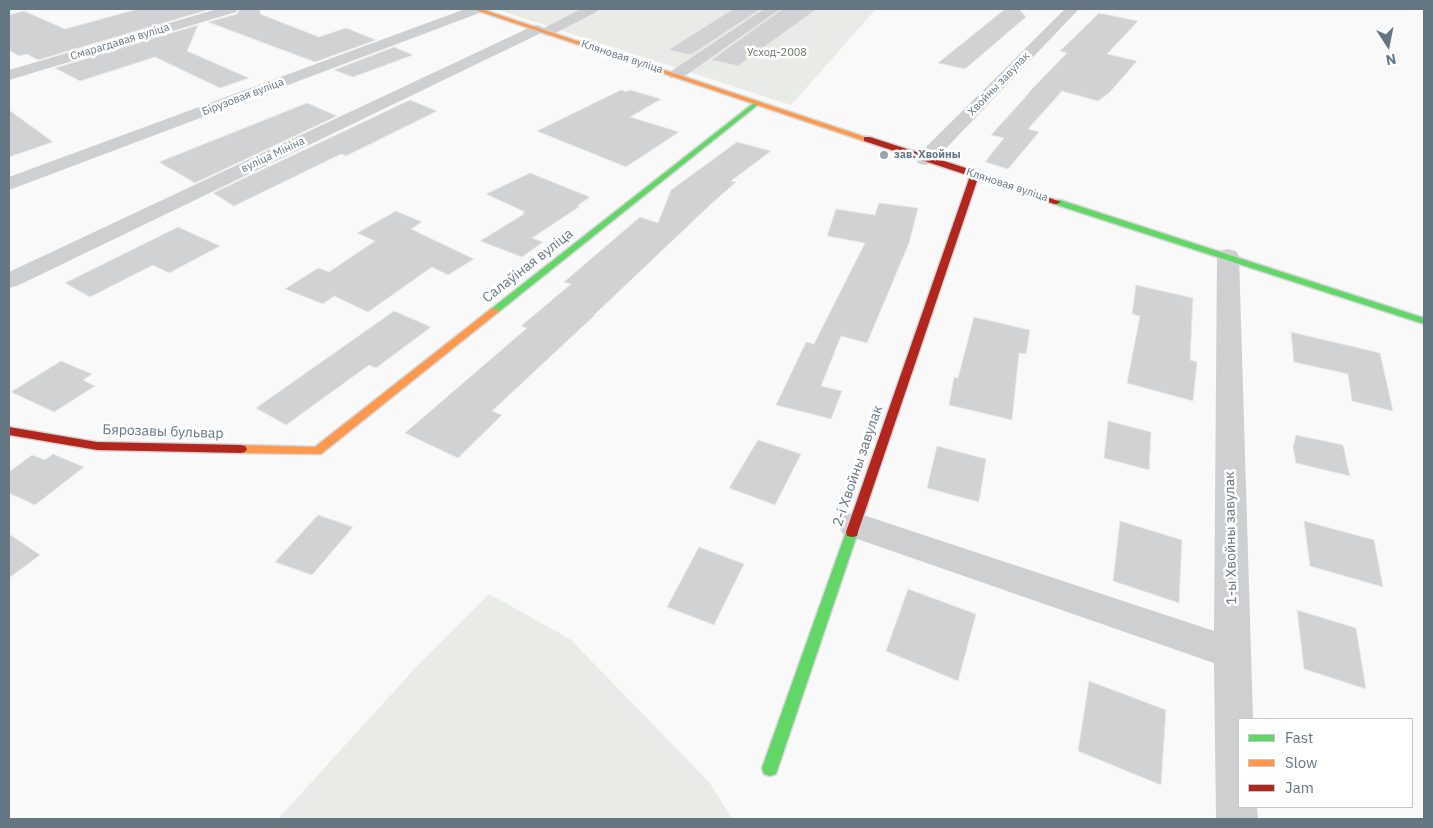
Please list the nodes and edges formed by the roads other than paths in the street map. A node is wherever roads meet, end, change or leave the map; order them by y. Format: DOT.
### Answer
graph roads {
  1 [pos="231,9"];
  2 [pos="476,9"];
  3 [pos="591,9"];
  4 [pos="772,9"];
  5 [pos="1072,9"];
  6 [pos="542,31"];
  7 [pos="9,75"];
  8 [pos="676,75"];
  9 [pos="757,103"];
  10 [pos="926,159"];
  11 [pos="975,174"];
  12 [pos="9,184"];
  13 [pos="1228,256"];
  14 [pos="9,281"];
  15 [pos="1424,321"];
  16 [pos="9,431"];
  17 [pos="317,451"];
  18 [pos="854,525"];
  19 [pos="1232,652"];
  20 [pos="770,768"];
  21 [pos="1237,819"];
  1 -- 7 [label="street, Смарагдавая вуліца"];
  2 -- 6 [label="street, Кляновая вуліца"];
  2 -- 12 [label="street, Бірузовая вуліца"];
  3 -- 6 [label="street, вуліца Мініна"];
  4 -- 8 [label="street"];
  5 -- 10 [label="street, Хвойны завулак"];
  6 -- 8 [label="street, Кляновая вуліца"];
  6 -- 14 [label="street, вуліца Мініна"];
  8 -- 9 [label="street, Кляновая вуліца"];
  9 -- 10 [label="street, Кляновая вуліца"];
  9 -- 17 [label="street, Салаўіная вуліца"];
  10 -- 11 [label="street, Кляновая вуліца"];
  11 -- 13 [label="street, Кляновая вуліца"];
  11 -- 18 [label="street, 2-і Хвойны завулак"];
  13 -- 15 [label="street, Кляновая вуліца"];
  13 -- 19 [label="street, 1-ы Хвойны завулак"];
  16 -- 17 [label="street, Бярозавы бульвар"];
  18 -- 19 [label="street"];
  18 -- 20 [label="street, 2-і Хвойны завулак"];
  19 -- 21 [label="street, 1-ы Хвойны завулак"];
}
